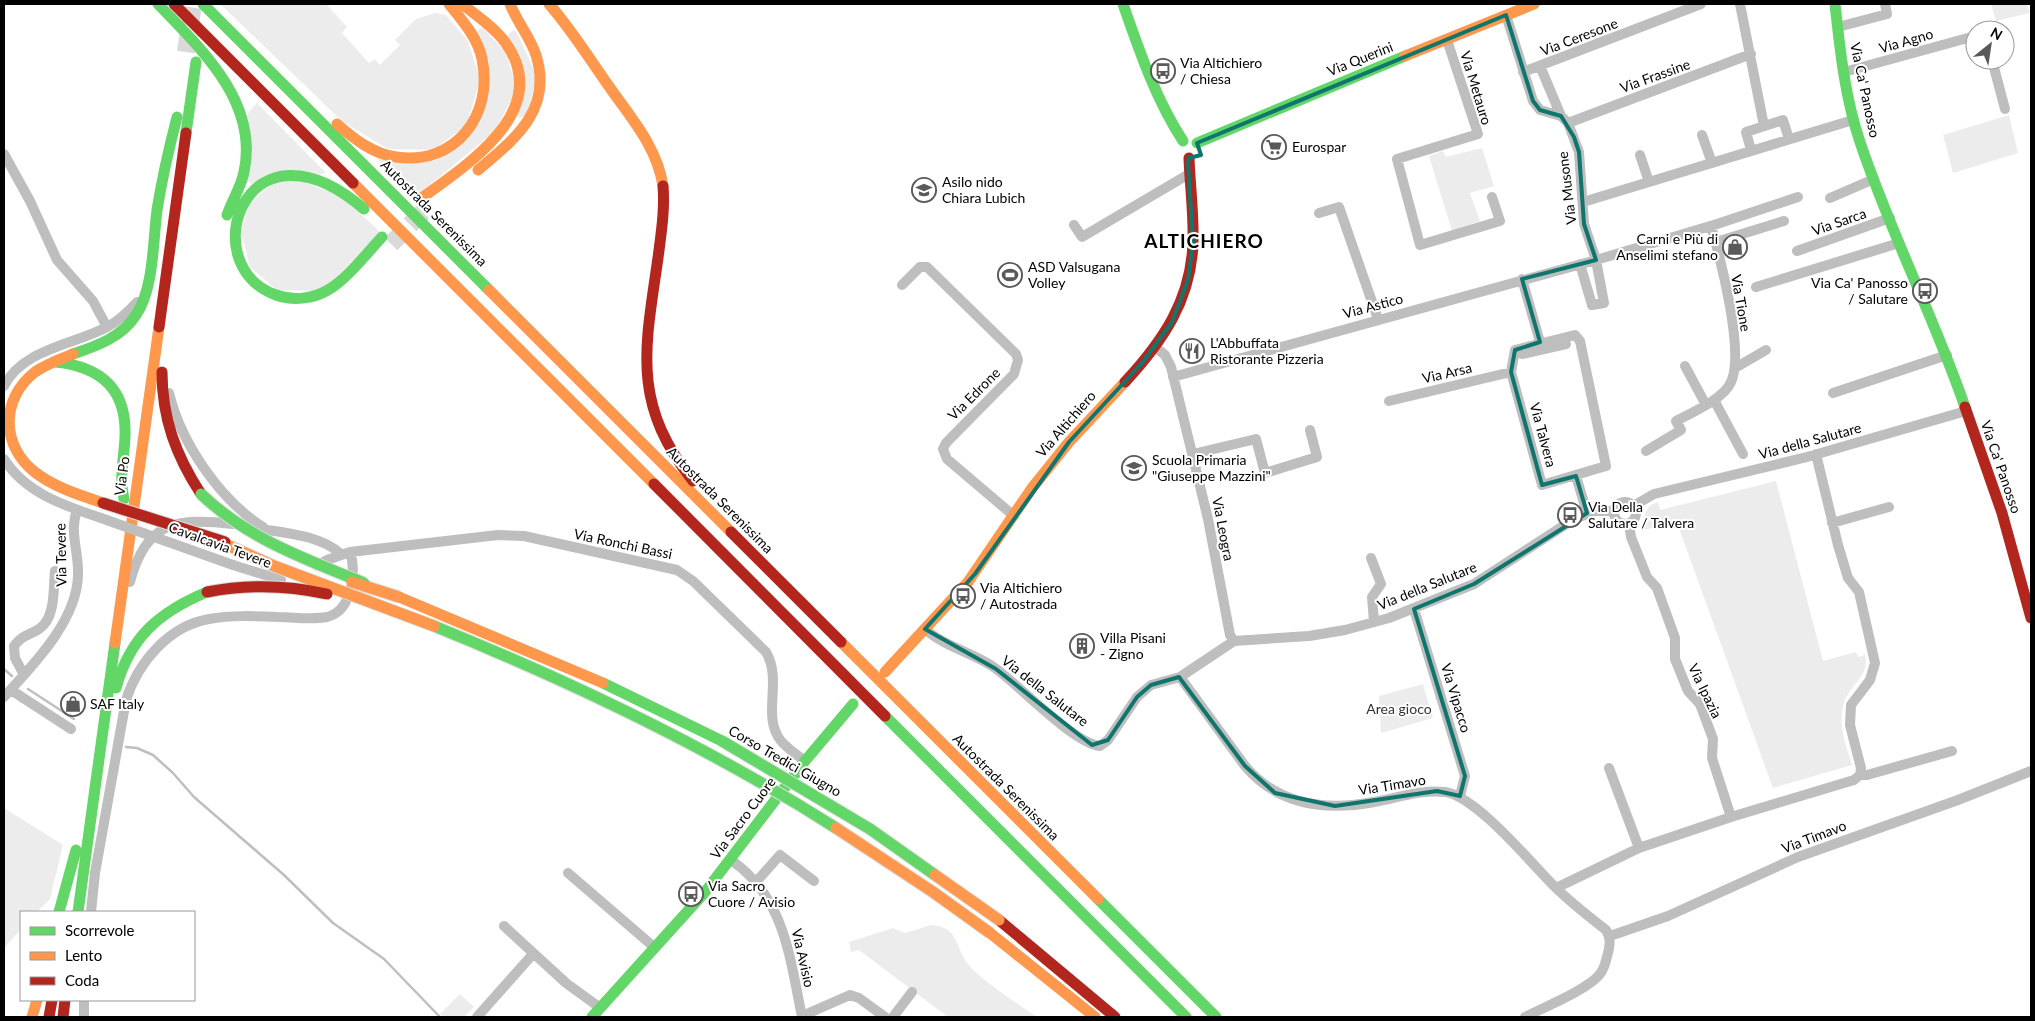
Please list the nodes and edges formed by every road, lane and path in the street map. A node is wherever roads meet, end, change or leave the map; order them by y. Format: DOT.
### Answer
graph roads {
  1 [pos="158,4"];
  2 [pos="174,4"];
  3 [pos="203,4"];
  4 [pos="449,4"];
  5 [pos="462,4"];
  6 [pos="510,4"];
  7 [pos="550,4"];
  8 [pos="1123,4"];
  9 [pos="1534,4"];
  10 [pos="1701,4"];
  11 [pos="1740,4"];
  12 [pos="1835,4"];
  13 [pos="1885,4"];
  14 [pos="1506,15"];
  15 [pos="1838,27"];
  16 [pos="1965,39"];
  17 [pos="1447,40"];
  18 [pos="1751,54"];
  19 [pos="1540,66"];
  20 [pos="1995,70"];
  21 [pos="270,71"];
  22 [pos="1523,72"];
  23 [pos="1844,72"];
  24 [pos="2005,109"];
  25 [pos="177,117"];
  26 [pos="1564,119"];
  27 [pos="1853,120"];
  28 [pos="1764,126"];
  29 [pos="1702,135"];
  30 [pos="1789,139"];
  31 [pos="1183,141"];
  32 [pos="1197,143"];
  33 [pos="1751,150"];
  34 [pos="4,154"];
  35 [pos="1640,155"];
  36 [pos="1189,158"];
  37 [pos="1712,163"];
  38 [pos="1189,174"];
  39 [pos="1874,179"];
  40 [pos="1649,182"];
  41 [pos="1492,197"];
  42 [pos="1798,197"];
  43 [pos="1830,198"];
  44 [pos="1583,202"];
  45 [pos="1319,213"];
  46 [pos="1890,218"];
  47 [pos="1784,222"];
  48 [pos="1074,225"];
  49 [pos="1711,226"];
  50 [pos="224,233"];
  51 [pos="1716,242"];
  52 [pos="1899,243"];
  53 [pos="1797,251"];
  54 [pos="226,253"];
  55 [pos="1596,260"];
  56 [pos="168,264"];
  57 [pos="1580,264"];
  58 [pos="1522,279"];
  59 [pos="902,285"];
  60 [pos="1756,287"];
  61 [pos="251,293"];
  62 [pos="144,294"];
  63 [pos="263,302"];
  64 [pos="1378,319"];
  65 [pos="107,327"];
  66 [pos="500,330"];
  67 [pos="1580,341"];
  68 [pos="1540,342"];
  69 [pos="1155,347"];
  70 [pos="1766,350"];
  71 [pos="1947,355"];
  72 [pos="1513,356"];
  73 [pos="53,362"];
  74 [pos="1685,366"];
  75 [pos="162,367"];
  76 [pos="1735,368"];
  77 [pos="1512,372"];
  78 [pos="1173,377"];
  79 [pos="4,386"];
  80 [pos="1833,394"];
  81 [pos="1389,401"];
  82 [pos="1710,403"];
  83 [pos="1966,411"];
  84 [pos="1310,430"];
  85 [pos="1646,451"];
  86 [pos="1193,454"];
  87 [pos="1743,454"];
  88 [pos="1816,454"];
  89 [pos="4,458"];
  90 [pos="1576,476"];
  91 [pos="1633,506"];
  92 [pos="1889,507"];
  93 [pos="77,510"];
  94 [pos="1614,511"];
  95 [pos="1587,513"];
  96 [pos="1014,516"];
  97 [pos="1832,523"];
  98 [pos="1629,524"];
  99 [pos="120,530"];
  100 [pos="271,532"];
  101 [pos="214,539"];
  102 [pos="345,553"];
  103 [pos="753,555"];
  104 [pos="1371,558"];
  105 [pos="55,571"];
  106 [pos="399,597"];
  107 [pos="1414,609"];
  108 [pos="2031,618"];
  109 [pos="1374,622"];
  110 [pos="116,627"];
  111 [pos="925,630"];
  112 [pos="456,636"];
  113 [pos="1232,638"];
  114 [pos="888,669"];
  115 [pos="24,674"];
  116 [pos="1180,677"];
  117 [pos="7,693"];
  118 [pos="853,704"];
  119 [pos="71,729"];
  120 [pos="1952,751"];
  121 [pos="805,761"];
  122 [pos="1609,768"];
  123 [pos="2031,771"];
  124 [pos="1860,775"];
  125 [pos="93,796"];
  126 [pos="1460,796"];
  127 [pos="1731,817"];
  128 [pos="1639,848"];
  129 [pos="76,850"];
  130 [pos="731,860"];
  131 [pos="568,873"];
  132 [pos="756,882"];
  133 [pos="814,882"];
  134 [pos="1556,888"];
  135 [pos="59,911"];
  136 [pos="66,911"];
  137 [pos="78,911"];
  138 [pos="91,911"];
  139 [pos="504,926"];
  140 [pos="1610,936"];
  141 [pos="654,947"];
  142 [pos="533,954"];
  143 [pos="912,992"];
  144 [pos="37,1001"];
  145 [pos="52,1001"];
  146 [pos="65,1001"];
  147 [pos="75,1001"];
  148 [pos="84,1001"];
  149 [pos="599,1007"];
  150 [pos="32,1017"];
  151 [pos="50,1017"];
  152 [pos="63,1017"];
  153 [pos="74,1017"];
  154 [pos="84,1017"];
  155 [pos="477,1017"];
  156 [pos="592,1017"];
  157 [pos="802,1017"];
  158 [pos="885,1017"];
  159 [pos="893,1017"];
  160 [pos="1096,1017"];
  161 [pos="1116,1017"];
  162 [pos="1186,1017"];
  163 [pos="1216,1017"];
  164 [pos="1524,1017"];
  1 -- 50 [label="main road"];
  2 -- 66 [label="main road"];
  3 -- 21 [label="main road, Autostrada Serenissima"];
  4 -- 21 [label="main road"];
  5 -- 6 [label="main road"];
  7 -- 103 [label="main road"];
  8 -- 31 [label="main road, Via Altichiero"];
  9 -- 14 [label="main road, Via Querini"];
  10 -- 19 [label="street, Via Ceresone"];
  11 -- 18 [label="street"];
  12 -- 15 [label="main road, Via Ca' Panosso"];
  13 -- 15 [label="street"];
  14 -- 17 [label="main road, Via Querini"];
  14 -- 22 [label="street"];
  15 -- 23 [label="main road, Via Ca' Panosso"];
  16 -- 23 [label="street, Via Agno"];
  17 -- 32 [label="main road, Via Querini"];
  17 -- 41 [label="street, Via Metauro"];
  18 -- 26 [label="street, Via Frassine"];
  18 -- 28 [label="street"];
  19 -- 22 [label="street, Via Ceresone"];
  19 -- 26 [label="street, Via Musone"];
  20 -- 24 [label="street"];
  21 -- 103 [label="main road, Autostrada Serenissima"];
  22 -- 26 [label="street"];
  23 -- 27 [label="main road, Via Ca' Panosso"];
  25 -- 56 [label="main road, Via Po"];
  25 -- 62 [label="main road"];
  25 -- 73 [label="main road, Via Po"];
  26 -- 44 [label="street, Via Musone"];
  27 -- 30 [label="street"];
  27 -- 39 [label="main road, Via Ca' Panosso"];
  28 -- 30 [label="street"];
  28 -- 33 [label="street"];
  29 -- 37 [label="street"];
  30 -- 33 [label="street"];
  31 -- 32 [label="main road"];
  31 -- 36 [label="main road, Via Altichiero"];
  32 -- 36 [label="main road, Via Altichiero"];
  33 -- 37 [label="street"];
  34 -- 65 [label="street"];
  35 -- 40 [label="street"];
  36 -- 38 [label="main road, Via Altichiero"];
  37 -- 40 [label="street"];
  38 -- 48 [label="street"];
  38 -- 69 [label="main road, Via Altichiero"];
  39 -- 43 [label="street"];
  39 -- 46 [label="main road, Via Ca' Panosso"];
  40 -- 44 [label="street"];
  42 -- 49 [label="street, Via Astico"];
  44 -- 55 [label="street, Via Musone"];
  45 -- 64 [label="street"];
  46 -- 52 [label="main road, Via Ca' Panosso"];
  46 -- 53 [label="street, Via Sarca"];
  47 -- 51 [label="street"];
  49 -- 51 [label="street, Via Tione"];
  49 -- 55 [label="street, Via Astico"];
  51 -- 76 [label="street, Via Tione"];
  52 -- 60 [label="street"];
  52 -- 71 [label="main road, Via Ca' Panosso"];
  54 -- 61 [label="main road"];
  55 -- 57 [label="street, Via Astico"];
  55 -- 57 [label="street"];
  56 -- 75 [label="main road"];
  56 -- 110 [label="main road, Via Po"];
  57 -- 58 [label="street, Via Astico"];
  58 -- 64 [label="street, Via Astico"];
  58 -- 68 [label="street"];
  59 -- 96 [label="street, Via Edrone"];
  62 -- 65 [label="street"];
  62 -- 73 [label="main road"];
  63 -- 66 [label="main road"];
  64 -- 78 [label="street, Via Astico"];
  65 -- 79 [label="street"];
  66 -- 162 [label="main road"];
  67 -- 68 [label="street"];
  67 -- 72 [label="street"];
  67 -- 90 [label="street, Via Talvera"];
  68 -- 72 [label="street"];
  69 -- 78 [label="street, Via Leogra"];
  69 -- 96 [label="main road, Via Altichiero"];
  70 -- 76 [label="street"];
  71 -- 80 [label="street"];
  71 -- 83 [label="main road, Via Ca' Panosso"];
  72 -- 77 [label="street, Via Talvera"];
  73 -- 101 [label="main road, bridge"];
  74 -- 82 [label="street"];
  75 -- 100 [label="street"];
  75 -- 106 [label="main road, bridge"];
  76 -- 82 [label="street, Via Tione"];
  77 -- 81 [label="street, Via Arsa"];
  77 -- 90 [label="street, Via Talvera"];
  78 -- 86 [label="street, Via Leogra"];
  82 -- 85 [label="street, Via Tione"];
  82 -- 87 [label="street"];
  83 -- 88 [label="street, Via della Salutare"];
  83 -- 108 [label="main road, Via Ca' Panosso"];
  84 -- 86 [label="street"];
  86 -- 113 [label="street, Via Leogra"];
  88 -- 91 [label="street, Via della Salutare"];
  88 -- 97 [label="street"];
  89 -- 93 [label="street, Via Tevere"];
  90 -- 95 [label="street, Via Talvera"];
  91 -- 94 [label="street, Via della Salutare"];
  91 -- 98 [label="street"];
  92 -- 97 [label="street"];
  93 -- 102 [label="street, Cavalcavia Tevere, bridge"];
  93 -- 115 [label="street, Via Tevere"];
  94 -- 95 [label="street, Via della Salutare"];
  94 -- 98 [label="street"];
  95 -- 107 [label="street, Via della Salutare"];
  96 -- 111 [label="main road, Via Altichiero"];
  97 -- 124 [label="street"];
  98 -- 127 [label="street, Via Ipazia"];
  99 -- 129 [label="main road"];
  100 -- 102 [label="street"];
  100 -- 110 [label="street"];
  101 -- 106 [label="main road, bridge"];
  101 -- 112 [label="main road, bridge"];
  102 -- 121 [label="street, Via Ronchi Bassi"];
  102 -- 138 [label="street"];
  103 -- 163 [label="main road, Autostrada Serenissima"];
  104 -- 109 [label="street"];
  105 -- 115 [label="street, Via Tevere"];
  106 -- 161 [label="main road, Corso Tredici Giugno, bridge"];
  107 -- 109 [label="street, Via della Salutare"];
  107 -- 126 [label="street, Via Vipacco"];
  109 -- 113 [label="street, Via della Salutare"];
  110 -- 125 [label="main road, Via Po"];
  111 -- 114 [label="main road, Via Altichiero"];
  111 -- 116 [label="street, Via della Salutare"];
  112 -- 125 [label="main road, bridge"];
  112 -- 160 [label="main road, bridge"];
  113 -- 116 [label="street, Via della Salutare"];
  115 -- 117 [label="street, Via Tevere"];
  116 -- 126 [label="street, Via Timavo"];
  117 -- 119 [label="street, Via Tevere"];
  118 -- 121 [label="main road, Via Sacro Cuore"];
  120 -- 124 [label="street"];
  121 -- 130 [label="main road, Via Sacro Cuore"];
  122 -- 128 [label="street"];
  123 -- 140 [label="street, Via Timavo"];
  124 -- 127 [label="street"];
  125 -- 137 [label="main road, Via Po"];
  126 -- 134 [label="street, Via Timavo"];
  127 -- 128 [label="street"];
  128 -- 134 [label="street"];
  129 -- 135 [label="main road"];
  129 -- 136 [label="main road"];
  130 -- 132 [label="street, Via Avisio"];
  130 -- 141 [label="main road, Via Sacro Cuore"];
  131 -- 141 [label="street"];
  132 -- 133 [label="street"];
  132 -- 157 [label="street, Via Avisio"];
  134 -- 140 [label="street, Via Timavo"];
  139 -- 142 [label="street"];
  140 -- 164 [label="street"];
  141 -- 149 [label="main road, Via Sacro Cuore"];
  142 -- 149 [label="street"];
  142 -- 155 [label="street"];
  143 -- 159 [label="street"];
  144 -- 150 [label="main road"];
  145 -- 151 [label="main road"];
  146 -- 152 [label="main road"];
  147 -- 153 [label="main road"];
  148 -- 154 [label="street"];
  149 -- 156 [label="main road, Via Sacro Cuore"];
  157 -- 158 [label="street"];
}
